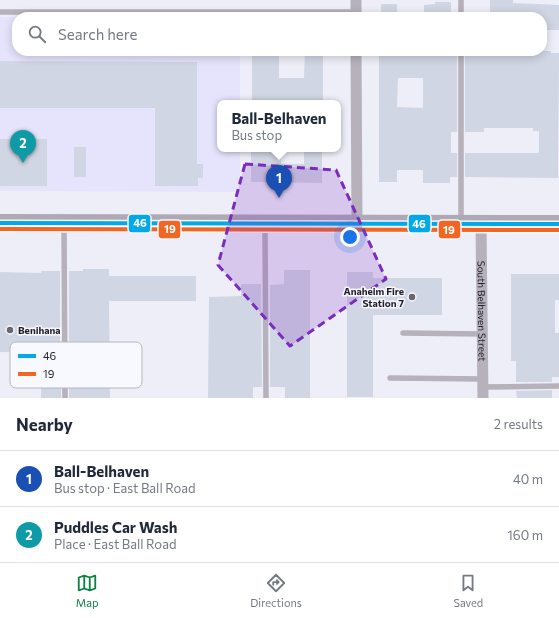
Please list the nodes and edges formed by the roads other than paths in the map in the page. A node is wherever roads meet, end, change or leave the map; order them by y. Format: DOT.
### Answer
graph roads {
  1 [pos="356,0"];
  2 [pos="462,0"];
  3 [pos="0,12"];
  4 [pos="12,12"];
  5 [pos="356,12"];
  6 [pos="462,12"];
  7 [pos="356,56"];
  8 [pos="461,56"];
  9 [pos="0,223"];
  10 [pos="64,223"];
  11 [pos="265,223"];
  12 [pos="357,223"];
  13 [pos="461,224"];
  14 [pos="481,224"];
  15 [pos="559,224"];
  16 [pos="403,333"];
  17 [pos="482,334"];
  18 [pos="65,342"];
  19 [pos="390,378"];
  20 [pos="559,386"];
  21 [pos="65,388"];
  22 [pos="483,388"];
  23 [pos="65,398"];
  24 [pos="266,398"];
  1 -- 5 [label="street"];
  2 -- 6 [label="lane"];
  3 -- 4 [label="lane"];
  7 -- 12 [label="street"];
  8 -- 13 [label="lane"];
  9 -- 10 [label="main road"];
  10 -- 11 [label="main road"];
  10 -- 18 [label="lane"];
  11 -- 12 [label="main road"];
  11 -- 24 [label="lane"];
  12 -- 13 [label="main road"];
  13 -- 14 [label="main road"];
  14 -- 15 [label="main road"];
  14 -- 17 [label="street, South Belhaven Street"];
  16 -- 17 [label="lane"];
  17 -- 22 [label="street, South Belhaven Street"];
  19 -- 22 [label="lane"];
  20 -- 22 [label="lane"];
  21 -- 23 [label="lane"];
}
